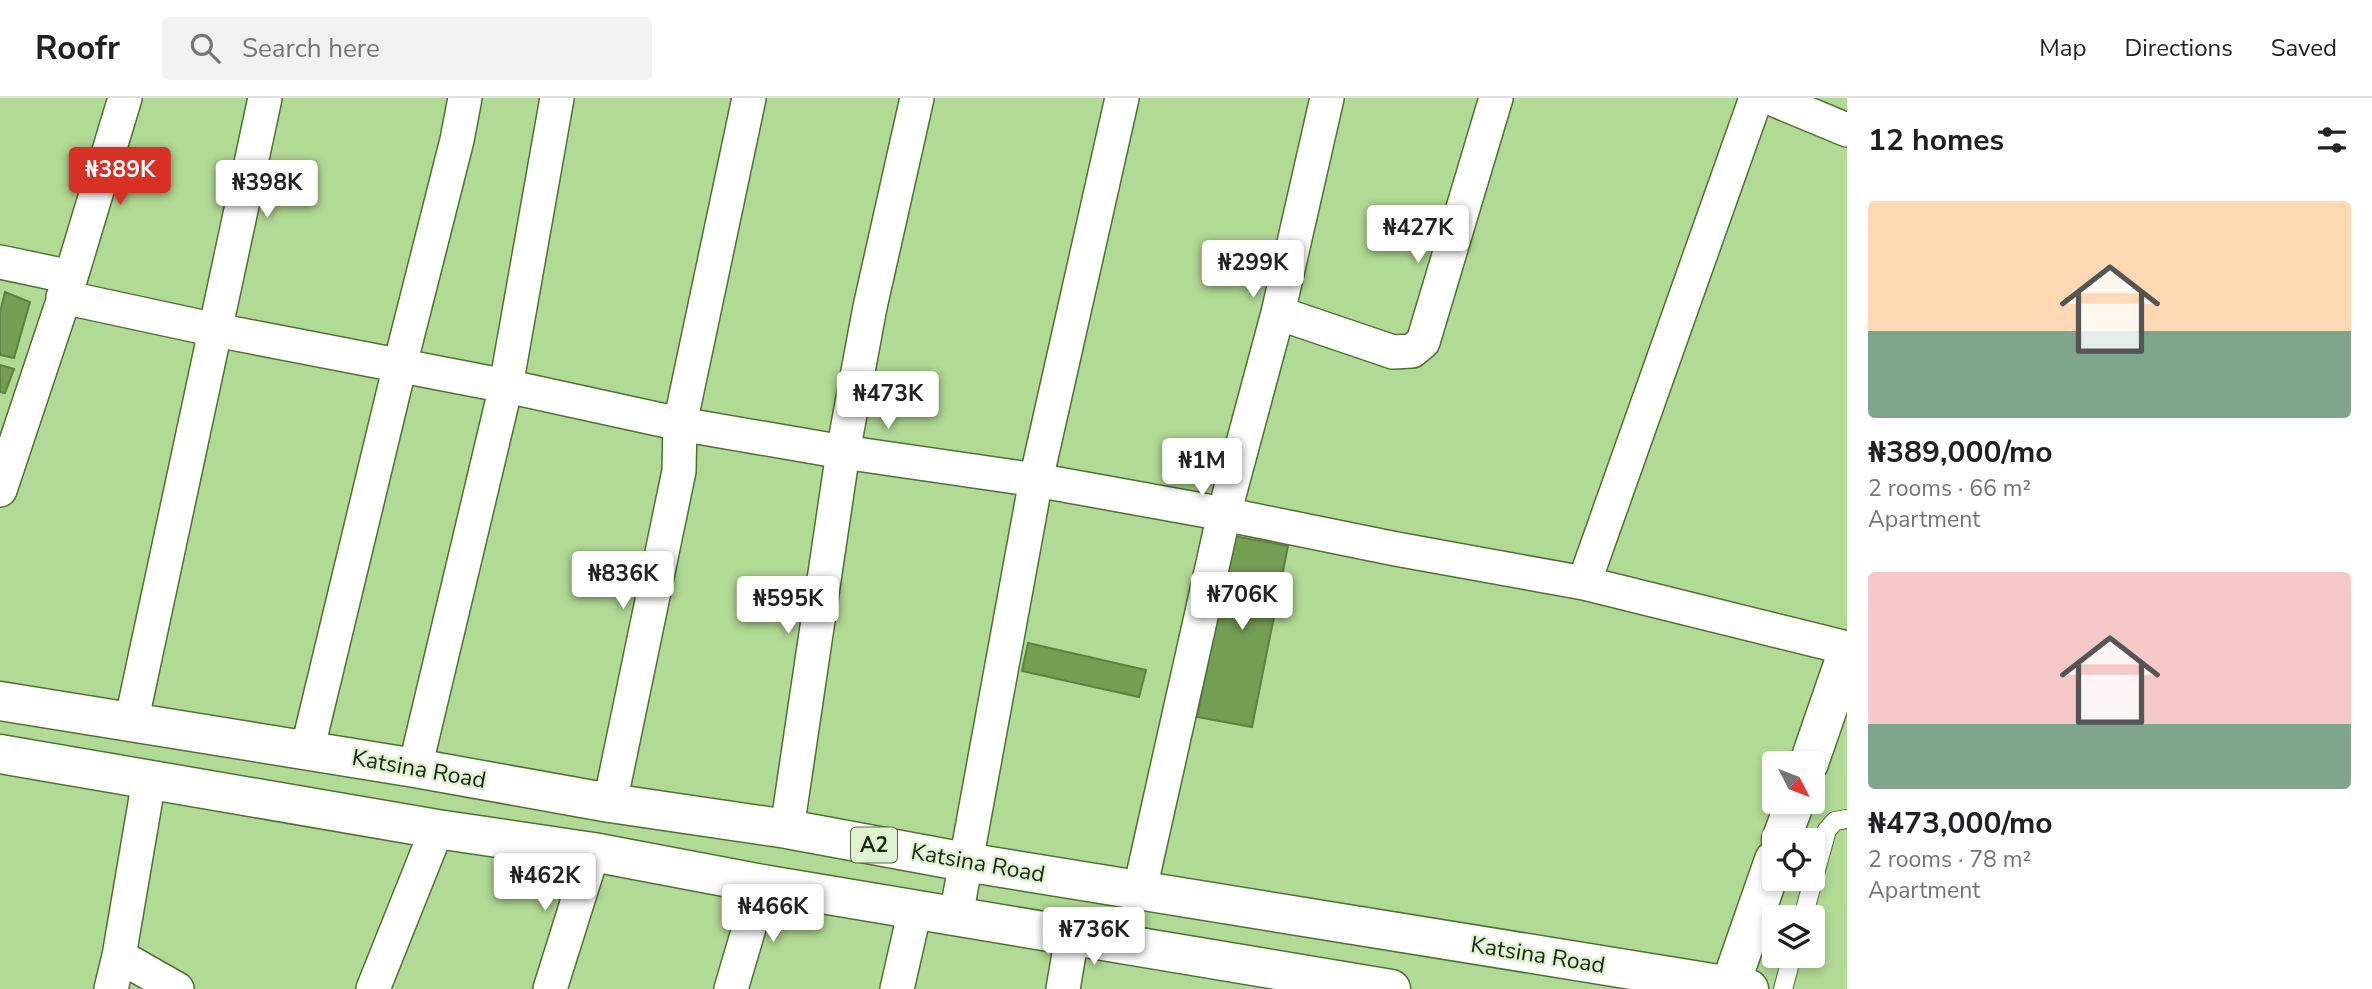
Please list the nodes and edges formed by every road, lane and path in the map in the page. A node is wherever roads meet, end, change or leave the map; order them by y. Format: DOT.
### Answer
graph roads {
  1 [pos="125,98"];
  2 [pos="265,98"];
  3 [pos="465,98"];
  4 [pos="557,98"];
  5 [pos="749,98"];
  6 [pos="917,98"];
  7 [pos="1122,98"];
  8 [pos="1327,98"];
  9 [pos="1496,98"];
  10 [pos="1756,98"];
  11 [pos="1770,98"];
  12 [pos="1847,130"];
  13 [pos="0,262"];
  14 [pos="67,287"];
  15 [pos="1278,313"];
  16 [pos="216,330"];
  17 [pos="400,365"];
  18 [pos="506,386"];
  19 [pos="680,424"];
  20 [pos="843,452"];
  21 [pos="1036,480"];
  22 [pos="0,490"];
  23 [pos="1224,514"];
  24 [pos="1584,583"];
  25 [pos="1847,648"];
  26 [pos="1847,653"];
  27 [pos="0,701"];
  28 [pos="131,723"];
  29 [pos="307,751"];
  30 [pos="1812,751"];
  31 [pos="0,754"];
  32 [pos="415,768"];
  33 [pos="149,780"];
  34 [pos="610,803"];
  35 [pos="1847,819"];
  36 [pos="437,829"];
  37 [pos="787,829"];
  38 [pos="593,852"];
  39 [pos="965,862"];
  40 [pos="762,884"];
  41 [pos="1140,890"];
  42 [pos="1766,891"];
  43 [pos="1806,905"];
  44 [pos="915,910"];
  45 [pos="956,916"];
  46 [pos="1072,936"];
  47 [pos="119,956"];
  48 [pos="1789,968"];
  49 [pos="1740,987"];
  50 [pos="111,989"];
  51 [pos="177,989"];
  52 [pos="373,989"];
  53 [pos="550,989"];
  54 [pos="731,989"];
  55 [pos="897,989"];
  56 [pos="1063,989"];
  57 [pos="1391,989"];
  58 [pos="1783,989"];
  1 -- 14 [label="street"];
  2 -- 16 [label="street"];
  3 -- 17 [label="street"];
  4 -- 18 [label="street"];
  5 -- 19 [label="street"];
  6 -- 20 [label="street"];
  7 -- 21 [label="street"];
  8 -- 15 [label="street"];
  9 -- 15 [label="street"];
  10 -- 24 [label="street"];
  11 -- 12 [label="street"];
  13 -- 14 [label="street"];
  14 -- 16 [label="street"];
  14 -- 22 [label="street"];
  15 -- 23 [label="street"];
  16 -- 17 [label="street"];
  16 -- 28 [label="street"];
  17 -- 18 [label="street"];
  17 -- 29 [label="street"];
  18 -- 19 [label="street"];
  18 -- 32 [label="street"];
  19 -- 20 [label="street"];
  19 -- 34 [label="street"];
  20 -- 21 [label="street"];
  20 -- 37 [label="street"];
  21 -- 23 [label="street"];
  21 -- 39 [label="street"];
  23 -- 24 [label="street"];
  23 -- 41 [label="street"];
  24 -- 25 [label="street"];
  26 -- 30 [label="main road"];
  27 -- 28 [label="main road, Katsina Road / A2"];
  28 -- 29 [label="main road, Katsina Road / A2"];
  29 -- 32 [label="main road, Katsina Road / A2"];
  31 -- 33 [label="main road"];
  32 -- 34 [label="main road, Katsina Road / A2"];
  33 -- 36 [label="main road"];
  33 -- 47 [label="street"];
  34 -- 37 [label="main road, Katsina Road / A2"];
  35 -- 43 [label="lane"];
  36 -- 38 [label="main road"];
  36 -- 52 [label="street"];
  37 -- 39 [label="main road, Katsina Road / A2"];
  38 -- 40 [label="main road"];
  38 -- 53 [label="street"];
  39 -- 41 [label="main road, Katsina Road / A2"];
  39 -- 45 [label="street"];
  40 -- 44 [label="main road"];
  40 -- 54 [label="street"];
  41 -- 49 [label="main road, Katsina Road / A2"];
  42 -- 49 [label="main road"];
  44 -- 45 [label="main road"];
  44 -- 55 [label="street"];
  45 -- 46 [label="main road"];
  46 -- 56 [label="street"];
  46 -- 57 [label="main road"];
  47 -- 50 [label="street"];
  47 -- 51 [label="street"];
  48 -- 58 [label="lane"];
}
